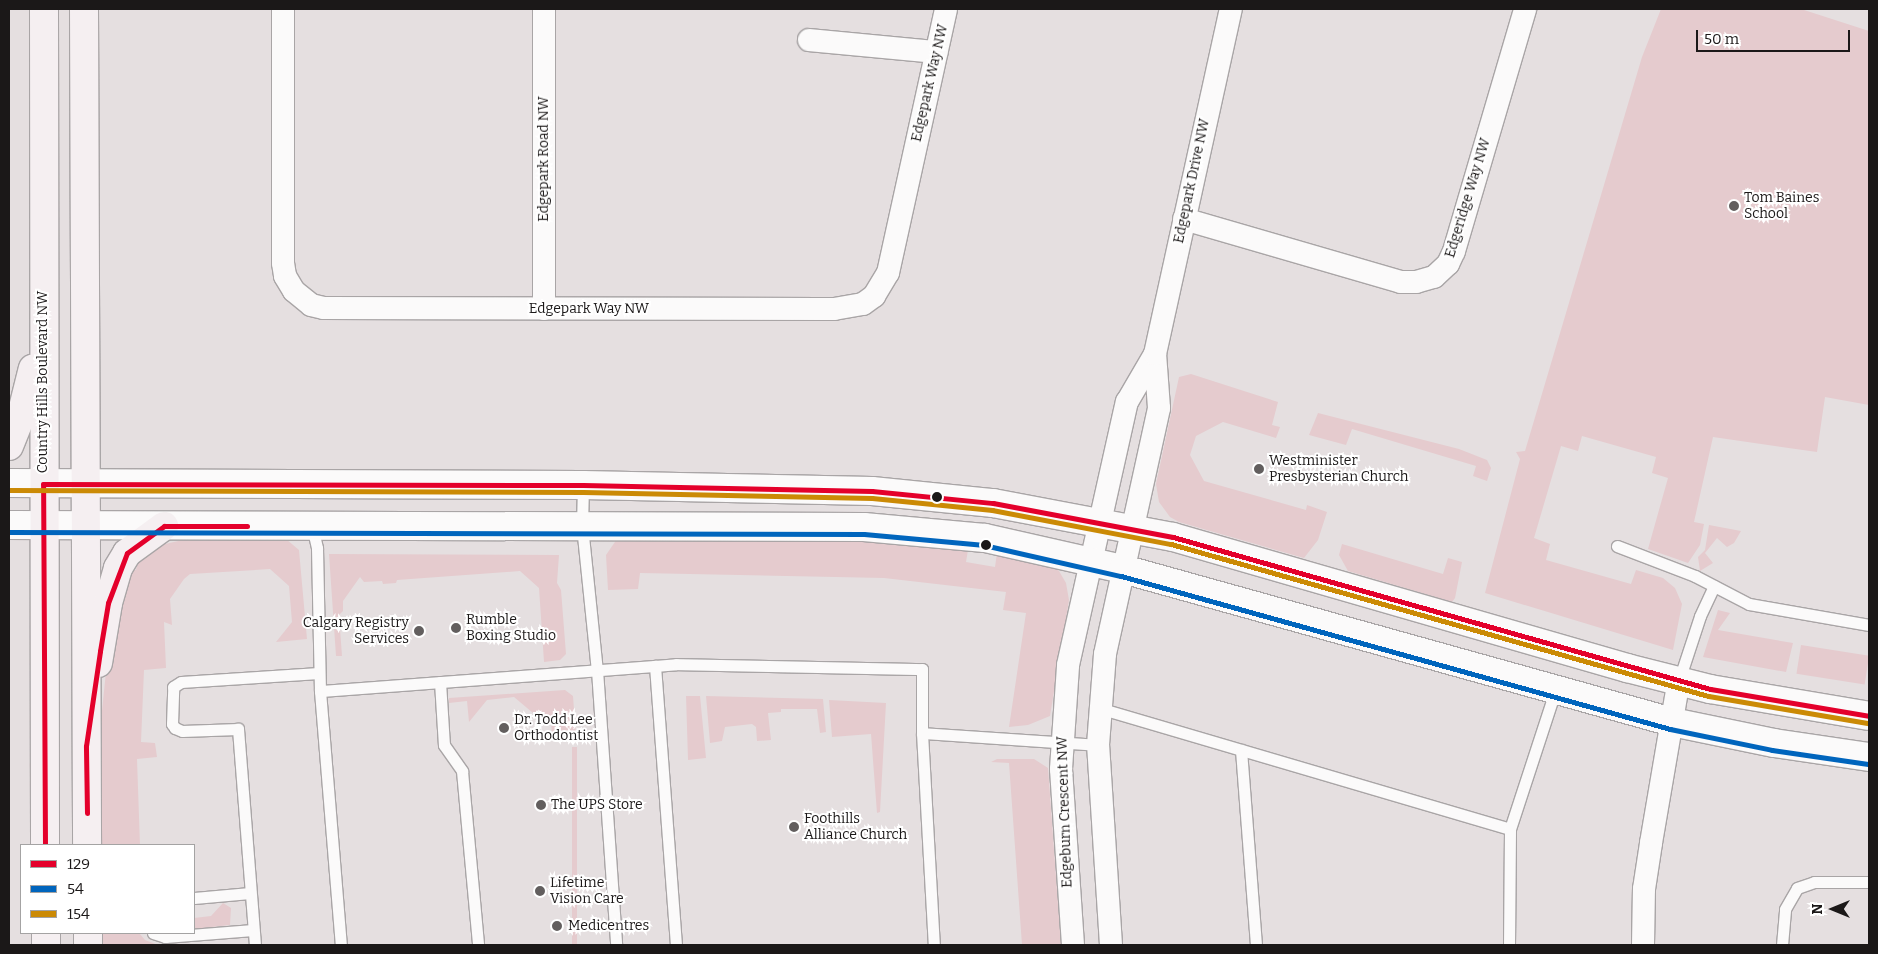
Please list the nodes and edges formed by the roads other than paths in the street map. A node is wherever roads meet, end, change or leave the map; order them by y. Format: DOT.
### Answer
graph roads {
  1 [pos="44,9"];
  2 [pos="84,9"];
  3 [pos="283,9"];
  4 [pos="544,9"];
  5 [pos="946,9"];
  6 [pos="1231,9"];
  7 [pos="1525,9"];
  8 [pos="809,40"];
  9 [pos="936,52"];
  10 [pos="1184,219"];
  11 [pos="544,309"];
  12 [pos="42,333"];
  13 [pos="1155,354"];
  14 [pos="9,446"];
  15 [pos="9,483"];
  16 [pos="43,484"];
  17 [pos="84,484"];
  18 [pos="583,485"];
  19 [pos="1100,522"];
  20 [pos="9,525"];
  21 [pos="43,526"];
  22 [pos="84,526"];
  23 [pos="164,526"];
  24 [pos="312,526"];
  25 [pos="582,526"];
  26 [pos="1132,528"];
  27 [pos="1617,546"];
  28 [pos="1091,561"];
  29 [pos="1123,569"];
  30 [pos="1320,580"];
  31 [pos="1714,586"];
  32 [pos="1308,620"];
  33 [pos="1869,625"];
  34 [pos="655,666"];
  35 [pos="597,670"];
  36 [pos="319,673"];
  37 [pos="1679,680"];
  38 [pos="440,682"];
  39 [pos="320,691"];
  40 [pos="1555,691"];
  41 [pos="1099,708"];
  42 [pos="1869,716"];
  43 [pos="1672,722"];
  44 [pos="922,733"];
  45 [pos="1061,744"];
  46 [pos="1098,745"];
  47 [pos="86,746"];
  48 [pos="1241,750"];
  49 [pos="1869,757"];
  50 [pos="1510,829"];
  51 [pos="45,844"];
  52 [pos="87,844"];
  53 [pos="1869,882"];
  54 [pos="250,893"];
  55 [pos="195,898"];
  56 [pos="253,930"];
  57 [pos="156,934"];
  58 [pos="255,945"];
  59 [pos="341,945"];
  60 [pos="478,945"];
  61 [pos="616,945"];
  62 [pos="676,945"];
  63 [pos="934,945"];
  64 [pos="1073,945"];
  65 [pos="1111,945"];
  66 [pos="1256,945"];
  67 [pos="1509,945"];
  68 [pos="1643,945"];
  69 [pos="1782,945"];
  1 -- 12 [label="main road, Country Hills Boulevard NW"];
  2 -- 17 [label="main road"];
  3 -- 11 [label="street, Edgepark Way NW"];
  4 -- 11 [label="street, Edgepark Road NW"];
  5 -- 9 [label="street, Edgepark Way NW"];
  6 -- 10 [label="street, Edgepark Drive NW"];
  7 -- 10 [label="street, Edgeridge Way NW"];
  8 -- 9 [label="street"];
  9 -- 11 [label="street, Edgepark Way NW"];
  10 -- 13 [label="street, Edgepark Drive NW"];
  12 -- 14 [label="main road"];
  12 -- 16 [label="main road, Country Hills Boulevard NW"];
  13 -- 19 [label="street, Edgepark Drive NW"];
  13 -- 26 [label="street, Edgepark Drive NW"];
  15 -- 16 [label="street"];
  16 -- 17 [label="street"];
  16 -- 21 [label="main road, Country Hills Boulevard NW"];
  17 -- 18 [label="street"];
  17 -- 22 [label="main road"];
  18 -- 19 [label="street"];
  18 -- 25 [label="lane"];
  19 -- 26 [label="street"];
  19 -- 28 [label="street, Edgepark Drive NW"];
  20 -- 21 [label="street"];
  21 -- 22 [label="street"];
  21 -- 51 [label="main road, Country Hills Boulevard NW"];
  22 -- 23 [label="street"];
  22 -- 47 [label="main road"];
  23 -- 24 [label="street"];
  23 -- 47 [label="main road"];
  24 -- 25 [label="street"];
  24 -- 36 [label="lane"];
  25 -- 28 [label="street"];
  25 -- 35 [label="lane"];
  26 -- 29 [label="street, Edgepark Drive NW"];
  26 -- 30 [label="street"];
  27 -- 31 [label="lane"];
  28 -- 29 [label="street"];
  28 -- 45 [label="street, Edgeburn Crescent NW"];
  29 -- 32 [label="street"];
  29 -- 41 [label="street"];
  30 -- 32 [label="street"];
  30 -- 37 [label="street"];
  31 -- 33 [label="lane"];
  31 -- 37 [label="lane"];
  32 -- 40 [label="street"];
  34 -- 35 [label="lane"];
  34 -- 44 [label="lane"];
  34 -- 62 [label="lane"];
  35 -- 38 [label="lane"];
  35 -- 61 [label="lane"];
  36 -- 39 [label="lane"];
  36 -- 54 [label="lane"];
  37 -- 42 [label="street"];
  37 -- 43 [label="street"];
  38 -- 39 [label="lane"];
  38 -- 60 [label="lane"];
  39 -- 59 [label="lane"];
  40 -- 43 [label="street"];
  40 -- 50 [label="lane"];
  41 -- 46 [label="street"];
  41 -- 48 [label="lane"];
  43 -- 49 [label="street"];
  43 -- 68 [label="street"];
  44 -- 45 [label="lane"];
  44 -- 63 [label="lane"];
  45 -- 46 [label="lane"];
  45 -- 64 [label="street, Edgeburn Crescent NW"];
  46 -- 65 [label="street"];
  47 -- 52 [label="main road"];
  48 -- 50 [label="lane"];
  48 -- 66 [label="lane"];
  50 -- 67 [label="lane"];
  53 -- 69 [label="lane"];
  54 -- 55 [label="lane"];
  54 -- 56 [label="lane"];
  56 -- 57 [label="lane"];
  56 -- 58 [label="lane"];
}
